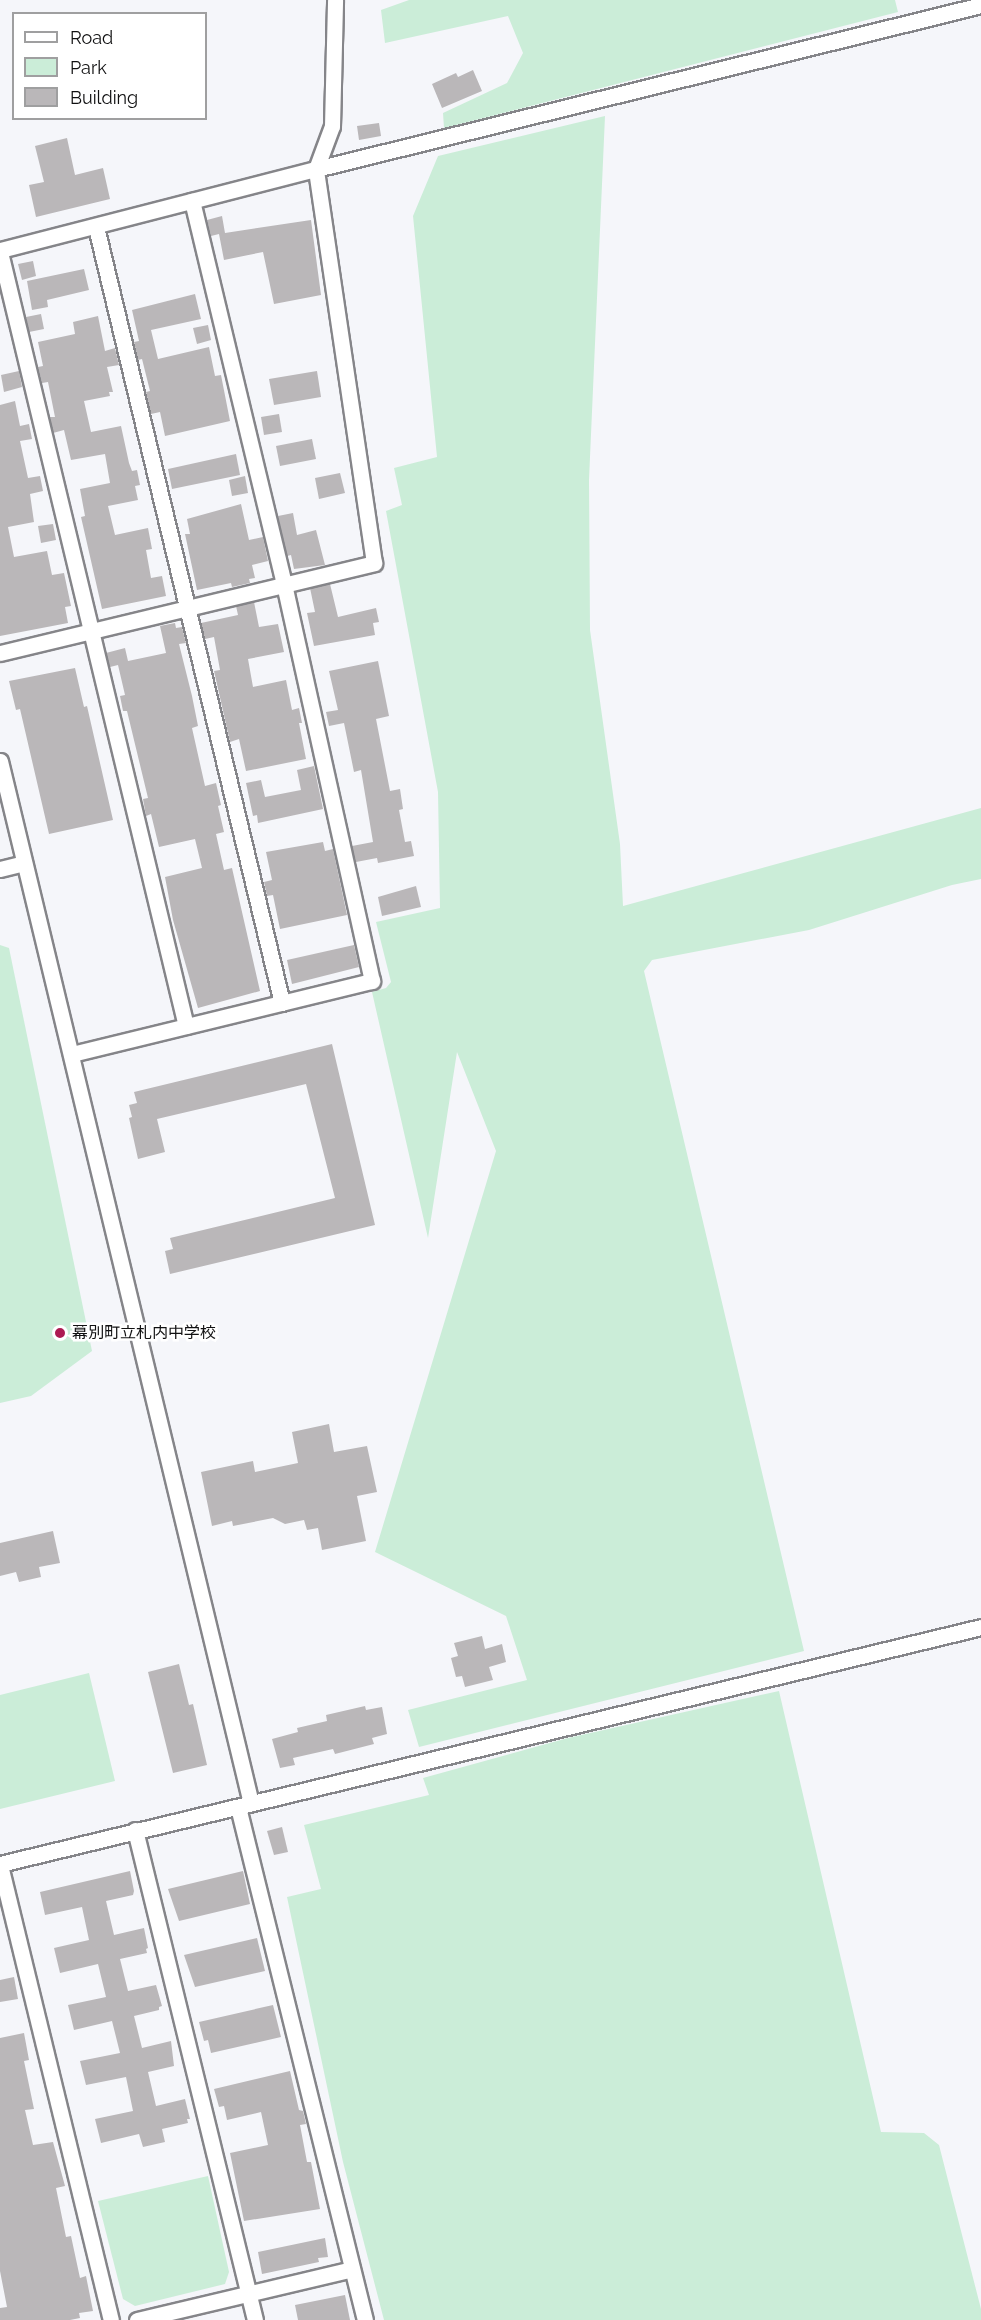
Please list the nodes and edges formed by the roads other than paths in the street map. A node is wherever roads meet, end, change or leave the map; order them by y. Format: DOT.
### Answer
graph roads {
  1 [pos="335,0"];
  2 [pos="981,5"];
  3 [pos="316,169"];
  4 [pos="192,201"];
  5 [pos="96,227"];
  6 [pos="0,251"];
  7 [pos="284,584"];
  8 [pos="186,608"];
  9 [pos="90,631"];
  10 [pos="0,653"];
  11 [pos="0,761"];
  12 [pos="24,863"];
  13 [pos="0,869"];
  14 [pos="282,1003"];
  15 [pos="186,1026"];
  16 [pos="72,1054"];
  17 [pos="981,1627"];
  18 [pos="244,1805"];
  19 [pos="135,1830"];
  20 [pos="0,1865"];
  21 [pos="352,2269"];
  22 [pos="248,2293"];
  23 [pos="111,2320"];
  24 [pos="137,2320"];
  25 [pos="255,2320"];
  26 [pos="365,2320"];
  1 -- 3 [label="street"];
  2 -- 3 [label="street"];
  3 -- 4 [label="street"];
  3 -- 7 [label="street"];
  4 -- 5 [label="street"];
  4 -- 7 [label="street"];
  5 -- 6 [label="street"];
  5 -- 8 [label="street"];
  6 -- 9 [label="street"];
  7 -- 8 [label="street"];
  7 -- 14 [label="street"];
  8 -- 9 [label="street"];
  8 -- 14 [label="street"];
  9 -- 10 [label="street"];
  9 -- 15 [label="street"];
  11 -- 12 [label="street"];
  12 -- 13 [label="street"];
  12 -- 16 [label="street"];
  14 -- 15 [label="street"];
  15 -- 16 [label="street"];
  16 -- 18 [label="street"];
  17 -- 18 [label="street"];
  18 -- 19 [label="street"];
  18 -- 21 [label="street"];
  19 -- 20 [label="street"];
  19 -- 22 [label="street"];
  20 -- 23 [label="street"];
  21 -- 22 [label="street"];
  21 -- 26 [label="street"];
  22 -- 24 [label="street"];
  22 -- 25 [label="street"];
}
